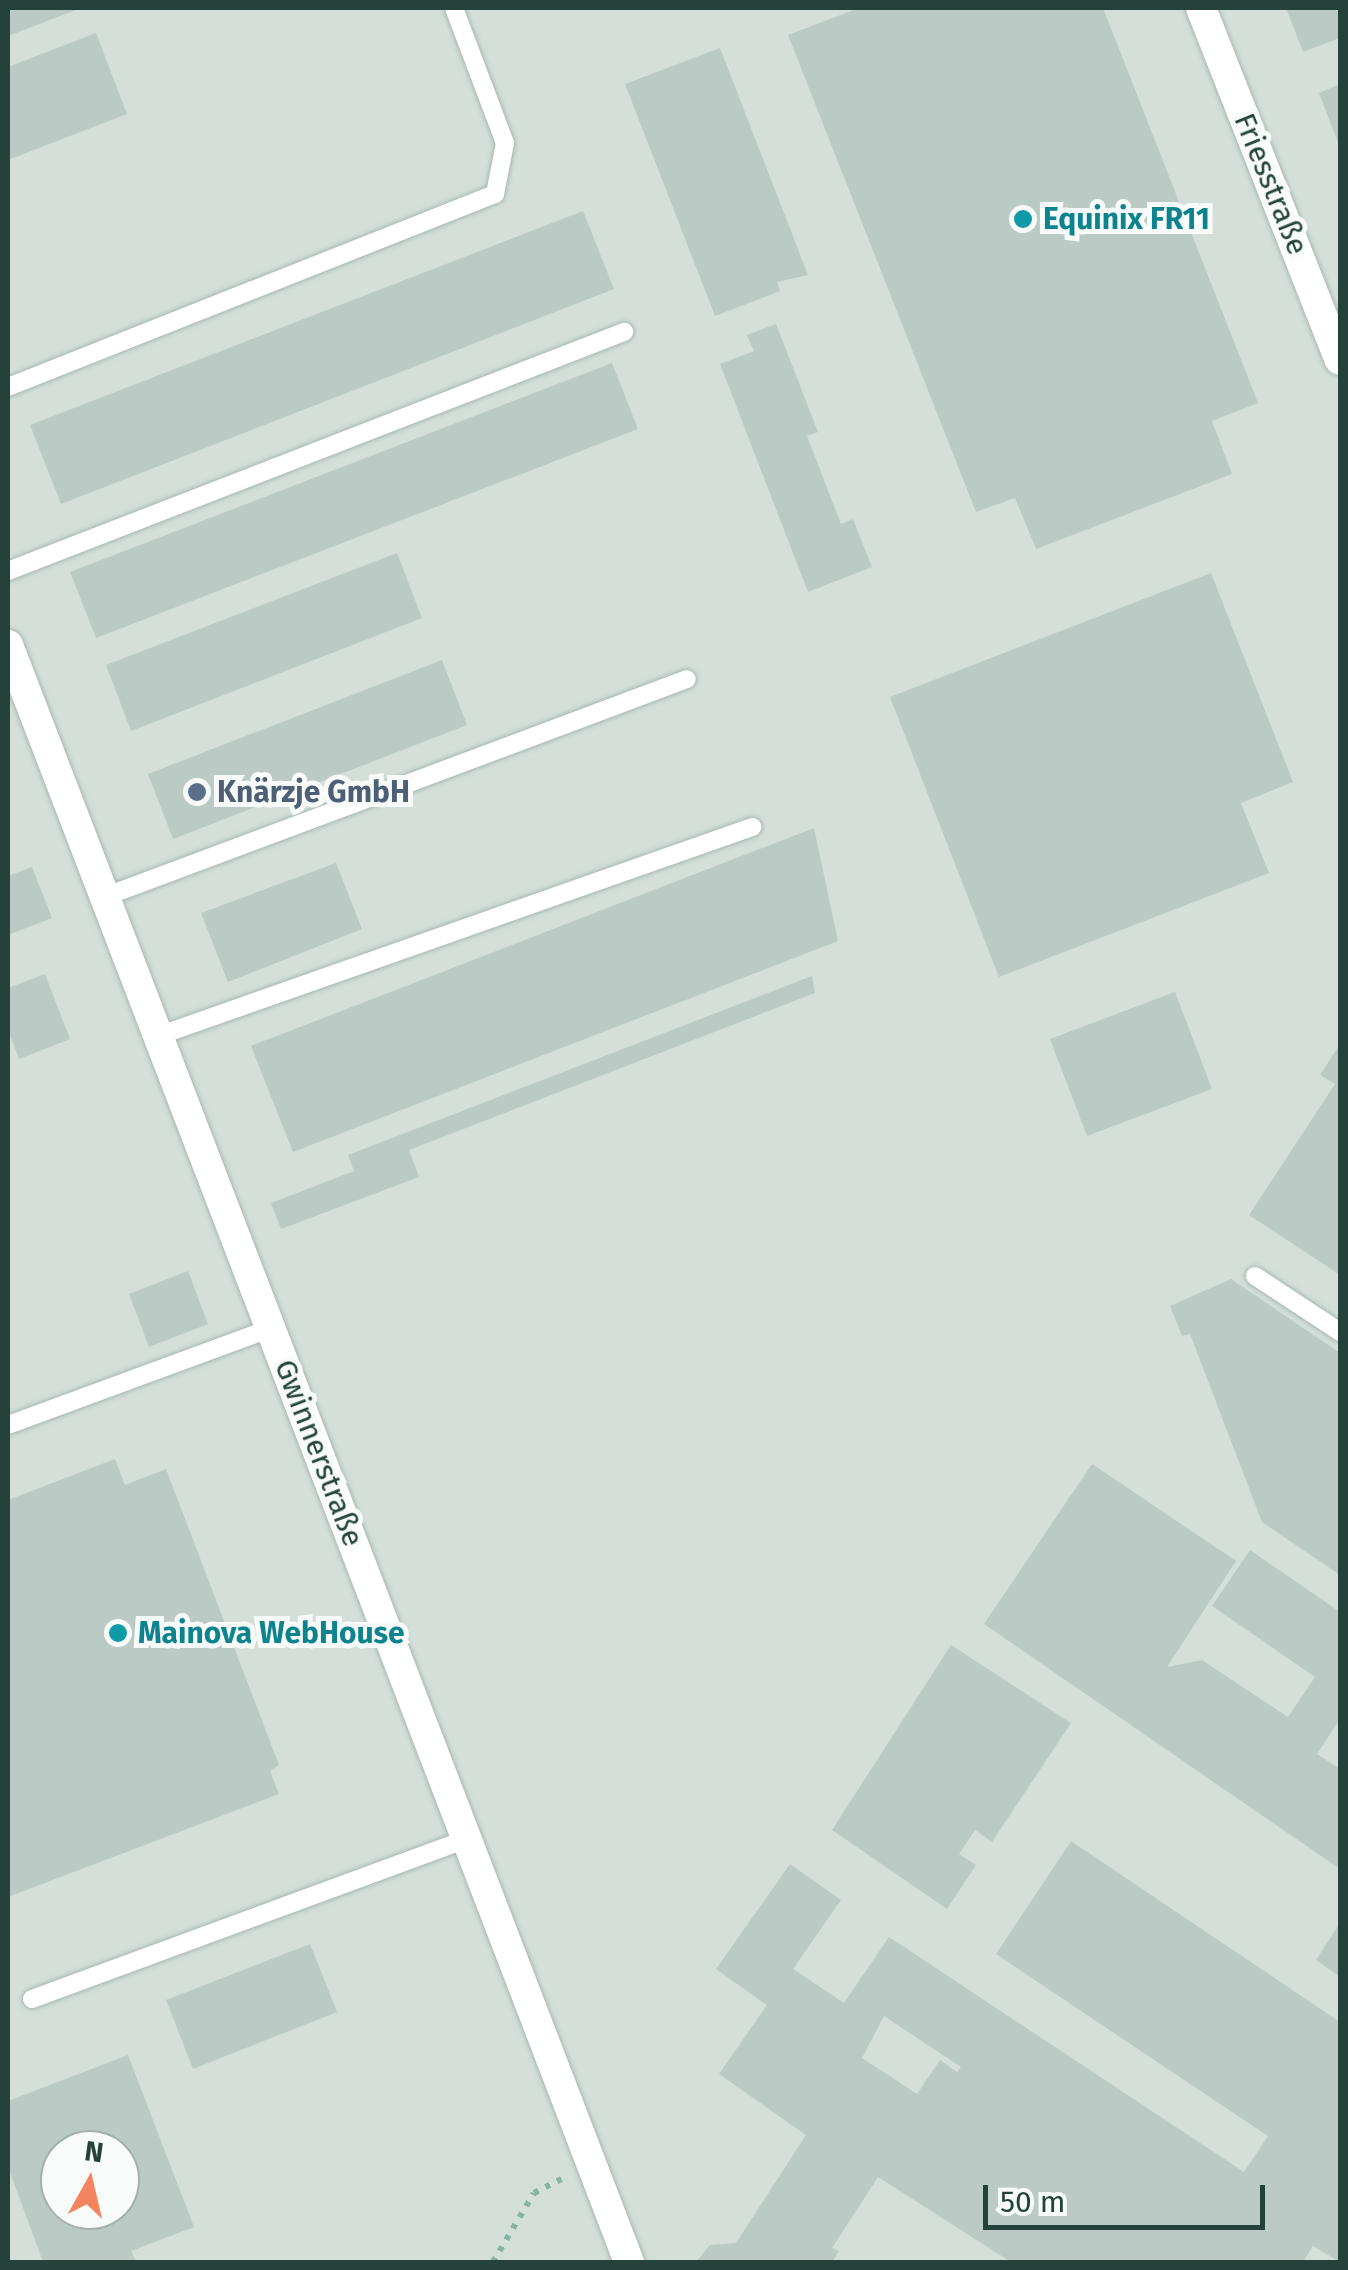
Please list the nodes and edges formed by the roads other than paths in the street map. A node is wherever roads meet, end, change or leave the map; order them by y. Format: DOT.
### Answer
graph roads {
  1 [pos="454,8"];
  2 [pos="1201,8"];
  3 [pos="624,332"];
  4 [pos="1340,360"];
  5 [pos="8,387"];
  6 [pos="8,571"];
  7 [pos="8,645"];
  8 [pos="687,679"];
  9 [pos="752,828"];
  10 [pos="104,897"];
  11 [pos="158,1036"];
  12 [pos="1255,1276"];
  13 [pos="272,1328"];
  14 [pos="1340,1332"];
  15 [pos="8,1424"];
  16 [pos="464,1840"];
  17 [pos="32,1999"];
  18 [pos="629,2262"];
  1 -- 5 [label="lane"];
  2 -- 4 [label="street, Friesstraße"];
  3 -- 6 [label="lane"];
  7 -- 10 [label="street, Gwinnerstraße"];
  8 -- 10 [label="lane"];
  9 -- 11 [label="lane"];
  10 -- 11 [label="street, Gwinnerstraße"];
  11 -- 13 [label="street, Gwinnerstraße"];
  12 -- 14 [label="lane"];
  13 -- 15 [label="lane"];
  13 -- 16 [label="street, Gwinnerstraße"];
  16 -- 17 [label="lane"];
  16 -- 18 [label="street, Gwinnerstraße"];
}
